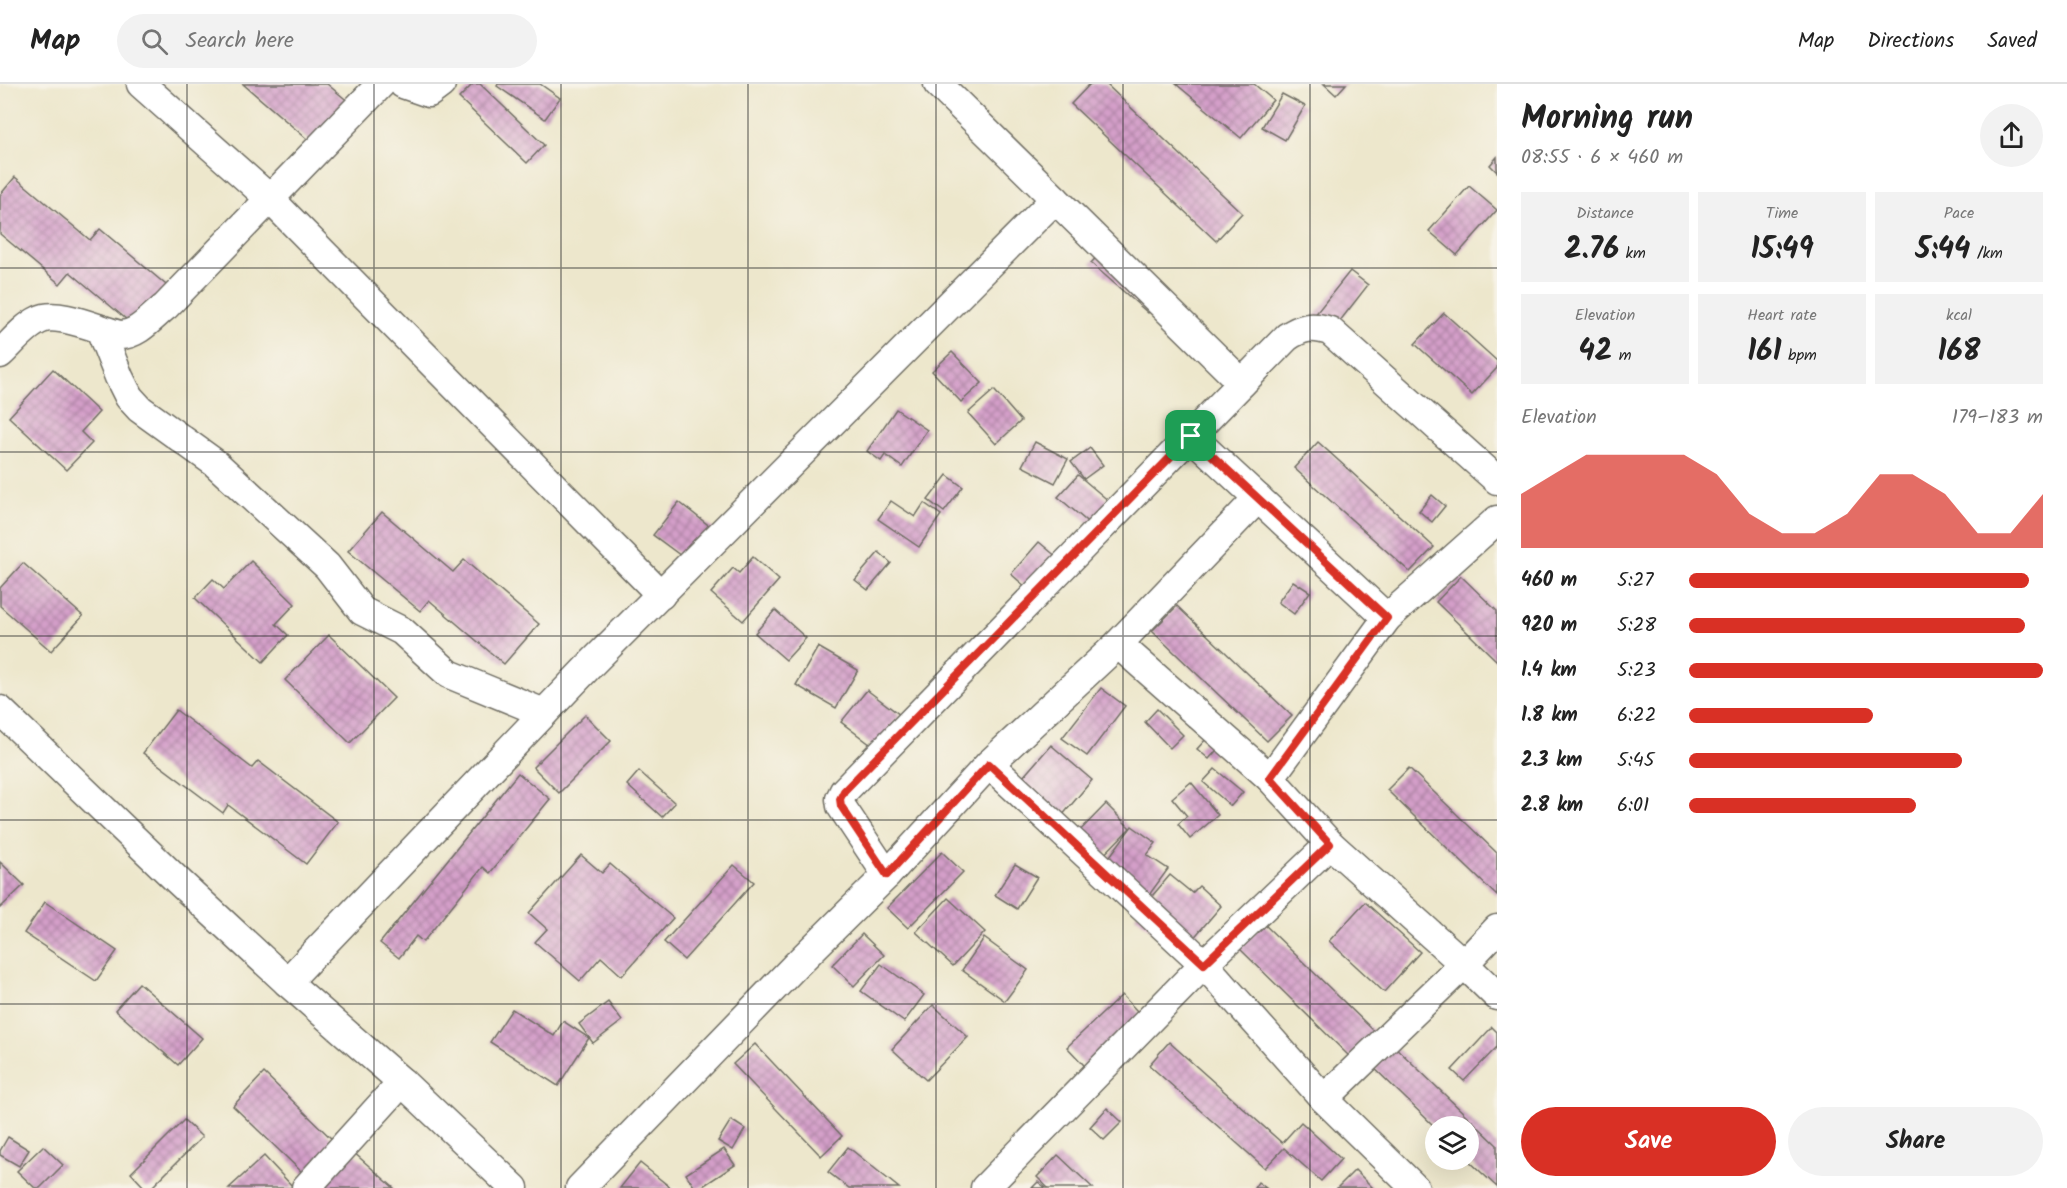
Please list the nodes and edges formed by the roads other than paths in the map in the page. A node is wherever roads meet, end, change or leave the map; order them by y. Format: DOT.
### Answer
graph roads {
  1 [pos="141,84"];
  2 [pos="381,84"];
  3 [pos="403,84"];
  4 [pos="441,84"];
  5 [pos="938,84"];
  6 [pos="269,198"];
  7 [pos="1055,199"];
  8 [pos="100,329"];
  9 [pos="0,354"];
  10 [pos="1242,383"];
  11 [pos="1191,436"];
  12 [pos="1497,480"];
  13 [pos="1258,498"];
  14 [pos="1497,520"];
  15 [pos="661,595"];
  16 [pos="1387,618"];
  17 [pos="1118,644"];
  18 [pos="0,710"];
  19 [pos="544,713"];
  20 [pos="989,764"];
  21 [pos="1270,778"];
  22 [pos="1330,844"];
  23 [pos="887,875"];
  24 [pos="1497,929"];
  25 [pos="1204,964"];
  26 [pos="1464,964"];
  27 [pos="287,982"];
  28 [pos="1497,996"];
  29 [pos="402,1082"];
  30 [pos="1324,1099"];
  31 [pos="997,1184"];
  32 [pos="306,1188"];
  33 [pos="514,1188"];
  34 [pos="580,1188"];
  35 [pos="1415,1188"];
  1 -- 6 [label="street"];
  2 -- 6 [label="street"];
  3 -- 4 [label="street"];
  5 -- 7 [label="street"];
  6 -- 8 [label="street"];
  6 -- 15 [label="street"];
  7 -- 10 [label="street"];
  7 -- 15 [label="street"];
  8 -- 9 [label="street"];
  8 -- 19 [label="street"];
  10 -- 11 [label="street"];
  10 -- 12 [label="street"];
  11 -- 13 [label="street"];
  11 -- 23 [label="street"];
  13 -- 16 [label="street"];
  13 -- 17 [label="street"];
  14 -- 16 [label="street"];
  15 -- 19 [label="street"];
  16 -- 21 [label="street"];
  17 -- 20 [label="street"];
  17 -- 21 [label="street"];
  18 -- 27 [label="street"];
  19 -- 27 [label="street"];
  20 -- 23 [label="street"];
  20 -- 25 [label="street"];
  21 -- 22 [label="street"];
  22 -- 25 [label="street"];
  22 -- 26 [label="street"];
  23 -- 34 [label="street"];
  24 -- 26 [label="street"];
  25 -- 30 [label="street"];
  25 -- 31 [label="street"];
  26 -- 28 [label="street"];
  26 -- 30 [label="street"];
  27 -- 29 [label="street"];
  29 -- 32 [label="street"];
  29 -- 33 [label="street"];
  30 -- 35 [label="street"];
}
